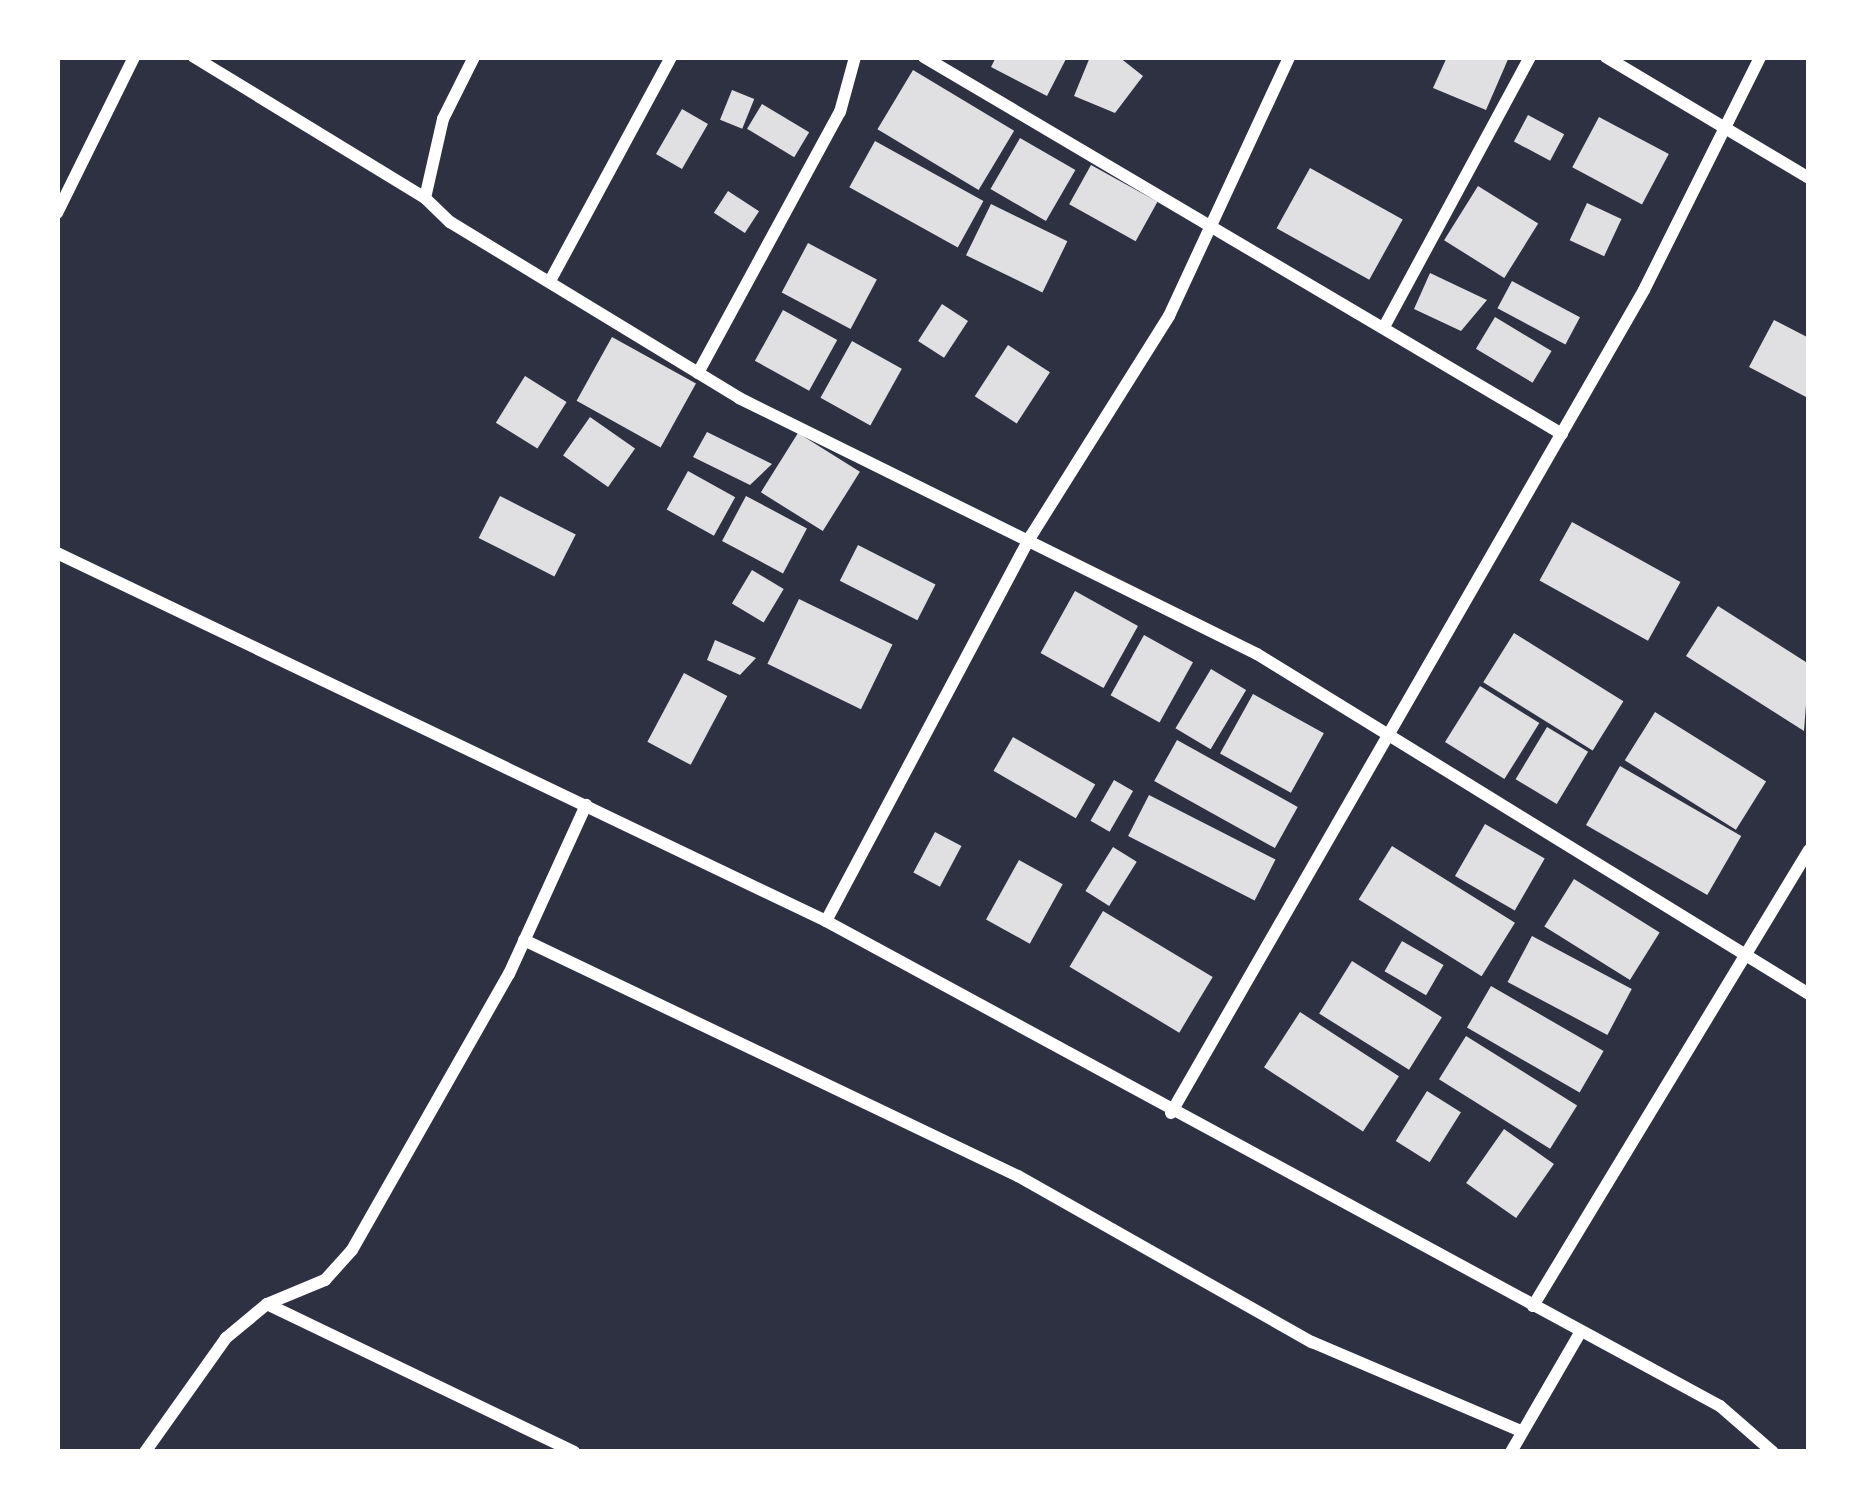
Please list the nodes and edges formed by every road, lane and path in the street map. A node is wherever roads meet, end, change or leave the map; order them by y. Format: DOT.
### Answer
graph roads {
  1 [pos="134,57"];
  2 [pos="194,57"];
  3 [pos="474,57"];
  4 [pos="670,57"];
  5 [pos="855,57"];
  6 [pos="924,57"];
  7 [pos="1289,57"];
  8 [pos="1530,57"];
  9 [pos="1606,57"];
  10 [pos="1760,57"];
  11 [pos="1729,124"];
  12 [pos="1809,178"];
  13 [pos="424,198"];
  14 [pos="57,214"];
  15 [pos="1211,225"];
  16 [pos="550,281"];
  17 [pos="1384,328"];
  18 [pos="698,373"];
  19 [pos="1562,434"];
  20 [pos="1031,536"];
  21 [pos="57,553"];
  22 [pos="1382,738"];
  23 [pos="586,805"];
  24 [pos="1809,850"];
  25 [pos="826,921"];
  26 [pos="524,940"];
  27 [pos="1738,955"];
  28 [pos="1809,994"];
  29 [pos="1171,1113"];
  30 [pos="267,1304"];
  31 [pos="1533,1306"];
  32 [pos="1580,1333"];
  33 [pos="1521,1431"];
  34 [pos="1759,1438"];
  35 [pos="146,1452"];
  36 [pos="574,1452"];
  37 [pos="1511,1452"];
  38 [pos="1751,1452"];
  39 [pos="1773,1452"];
  1 -- 14 [label="street"];
  2 -- 13 [label="street"];
  3 -- 13 [label="street"];
  4 -- 16 [label="street"];
  5 -- 18 [label="street"];
  6 -- 15 [label="street"];
  7 -- 15 [label="street"];
  8 -- 17 [label="street"];
  9 -- 11 [label="street"];
  10 -- 11 [label="street"];
  11 -- 12 [label="street"];
  11 -- 19 [label="street"];
  13 -- 16 [label="street"];
  15 -- 17 [label="street"];
  15 -- 20 [label="street"];
  16 -- 18 [label="street"];
  17 -- 19 [label="street"];
  18 -- 20 [label="street"];
  19 -- 22 [label="street"];
  20 -- 22 [label="street"];
  20 -- 25 [label="street"];
  21 -- 23 [label="street"];
  22 -- 27 [label="street"];
  22 -- 29 [label="street"];
  23 -- 25 [label="street"];
  23 -- 26 [label="street"];
  24 -- 27 [label="street"];
  25 -- 29 [label="street"];
  26 -- 30 [label="street"];
  26 -- 33 [label="street"];
  27 -- 28 [label="street"];
  27 -- 31 [label="street"];
  29 -- 31 [label="street"];
  30 -- 35 [label="street"];
  30 -- 36 [label="street"];
  31 -- 32 [label="street"];
  32 -- 33 [label="street"];
  32 -- 34 [label="street"];
  33 -- 37 [label="street"];
  34 -- 38 [label="street"];
  34 -- 39 [label="street"];
}
